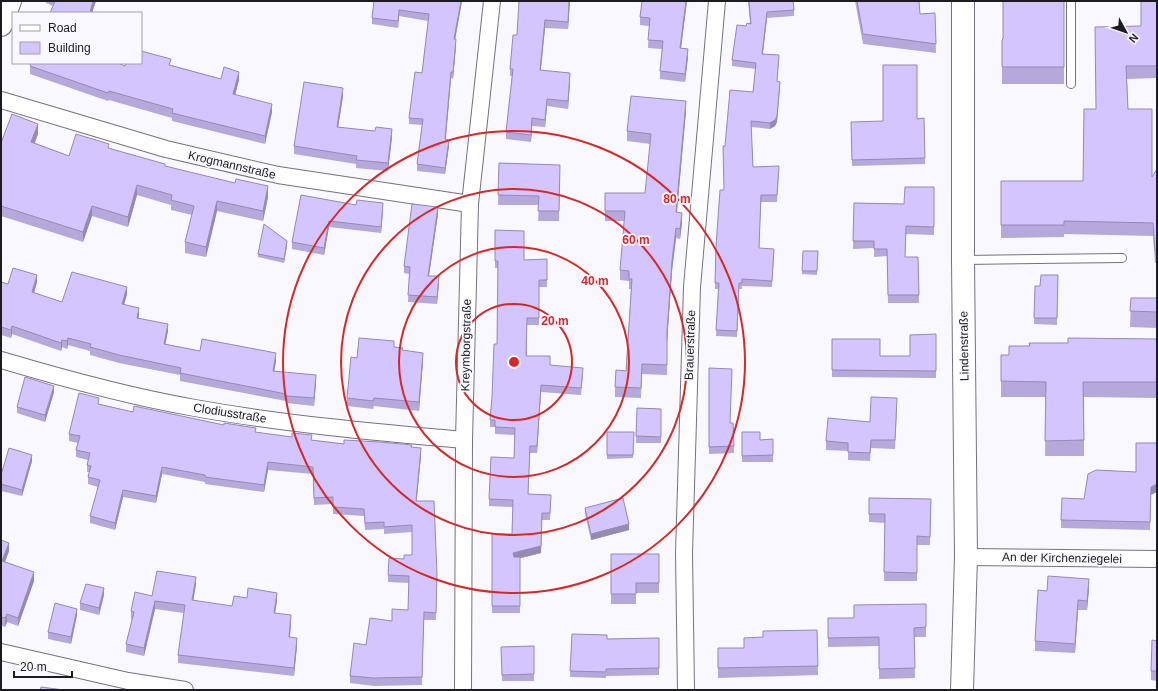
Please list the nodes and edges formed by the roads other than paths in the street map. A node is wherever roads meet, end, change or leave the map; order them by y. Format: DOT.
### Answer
graph roads {
  1 [pos="10,1"];
  2 [pos="492,1"];
  3 [pos="717,1"];
  4 [pos="963,1"];
  5 [pos="1071,1"];
  6 [pos="1,25"];
  7 [pos="1071,84"];
  8 [pos="1,100"];
  9 [pos="470,204"];
  10 [pos="1122,258"];
  11 [pos="963,260"];
  12 [pos="1,360"];
  13 [pos="464,440"];
  14 [pos="966,557"];
  15 [pos="1157,559"];
  16 [pos="1,652"];
  17 [pos="185,690"];
  18 [pos="463,690"];
  19 [pos="686,690"];
  20 [pos="962,690"];
  1 -- 6 [label="street"];
  2 -- 9 [label="street, Kreymborgstraße"];
  3 -- 19 [label="street, Brauerstraße"];
  4 -- 11 [label="street, Lindenstraße"];
  5 -- 7 [label="lane"];
  8 -- 9 [label="street, Krogmannstraße"];
  9 -- 13 [label="street, Kreymborgstraße"];
  10 -- 11 [label="lane"];
  11 -- 14 [label="street, Lindenstraße"];
  12 -- 13 [label="street, Clodiusstraße"];
  13 -- 18 [label="street, Kreymborgstraße"];
  14 -- 15 [label="street, An der Kirchenziegelei"];
  14 -- 20 [label="street, Lindenstraße"];
  16 -- 17 [label="street"];
}
